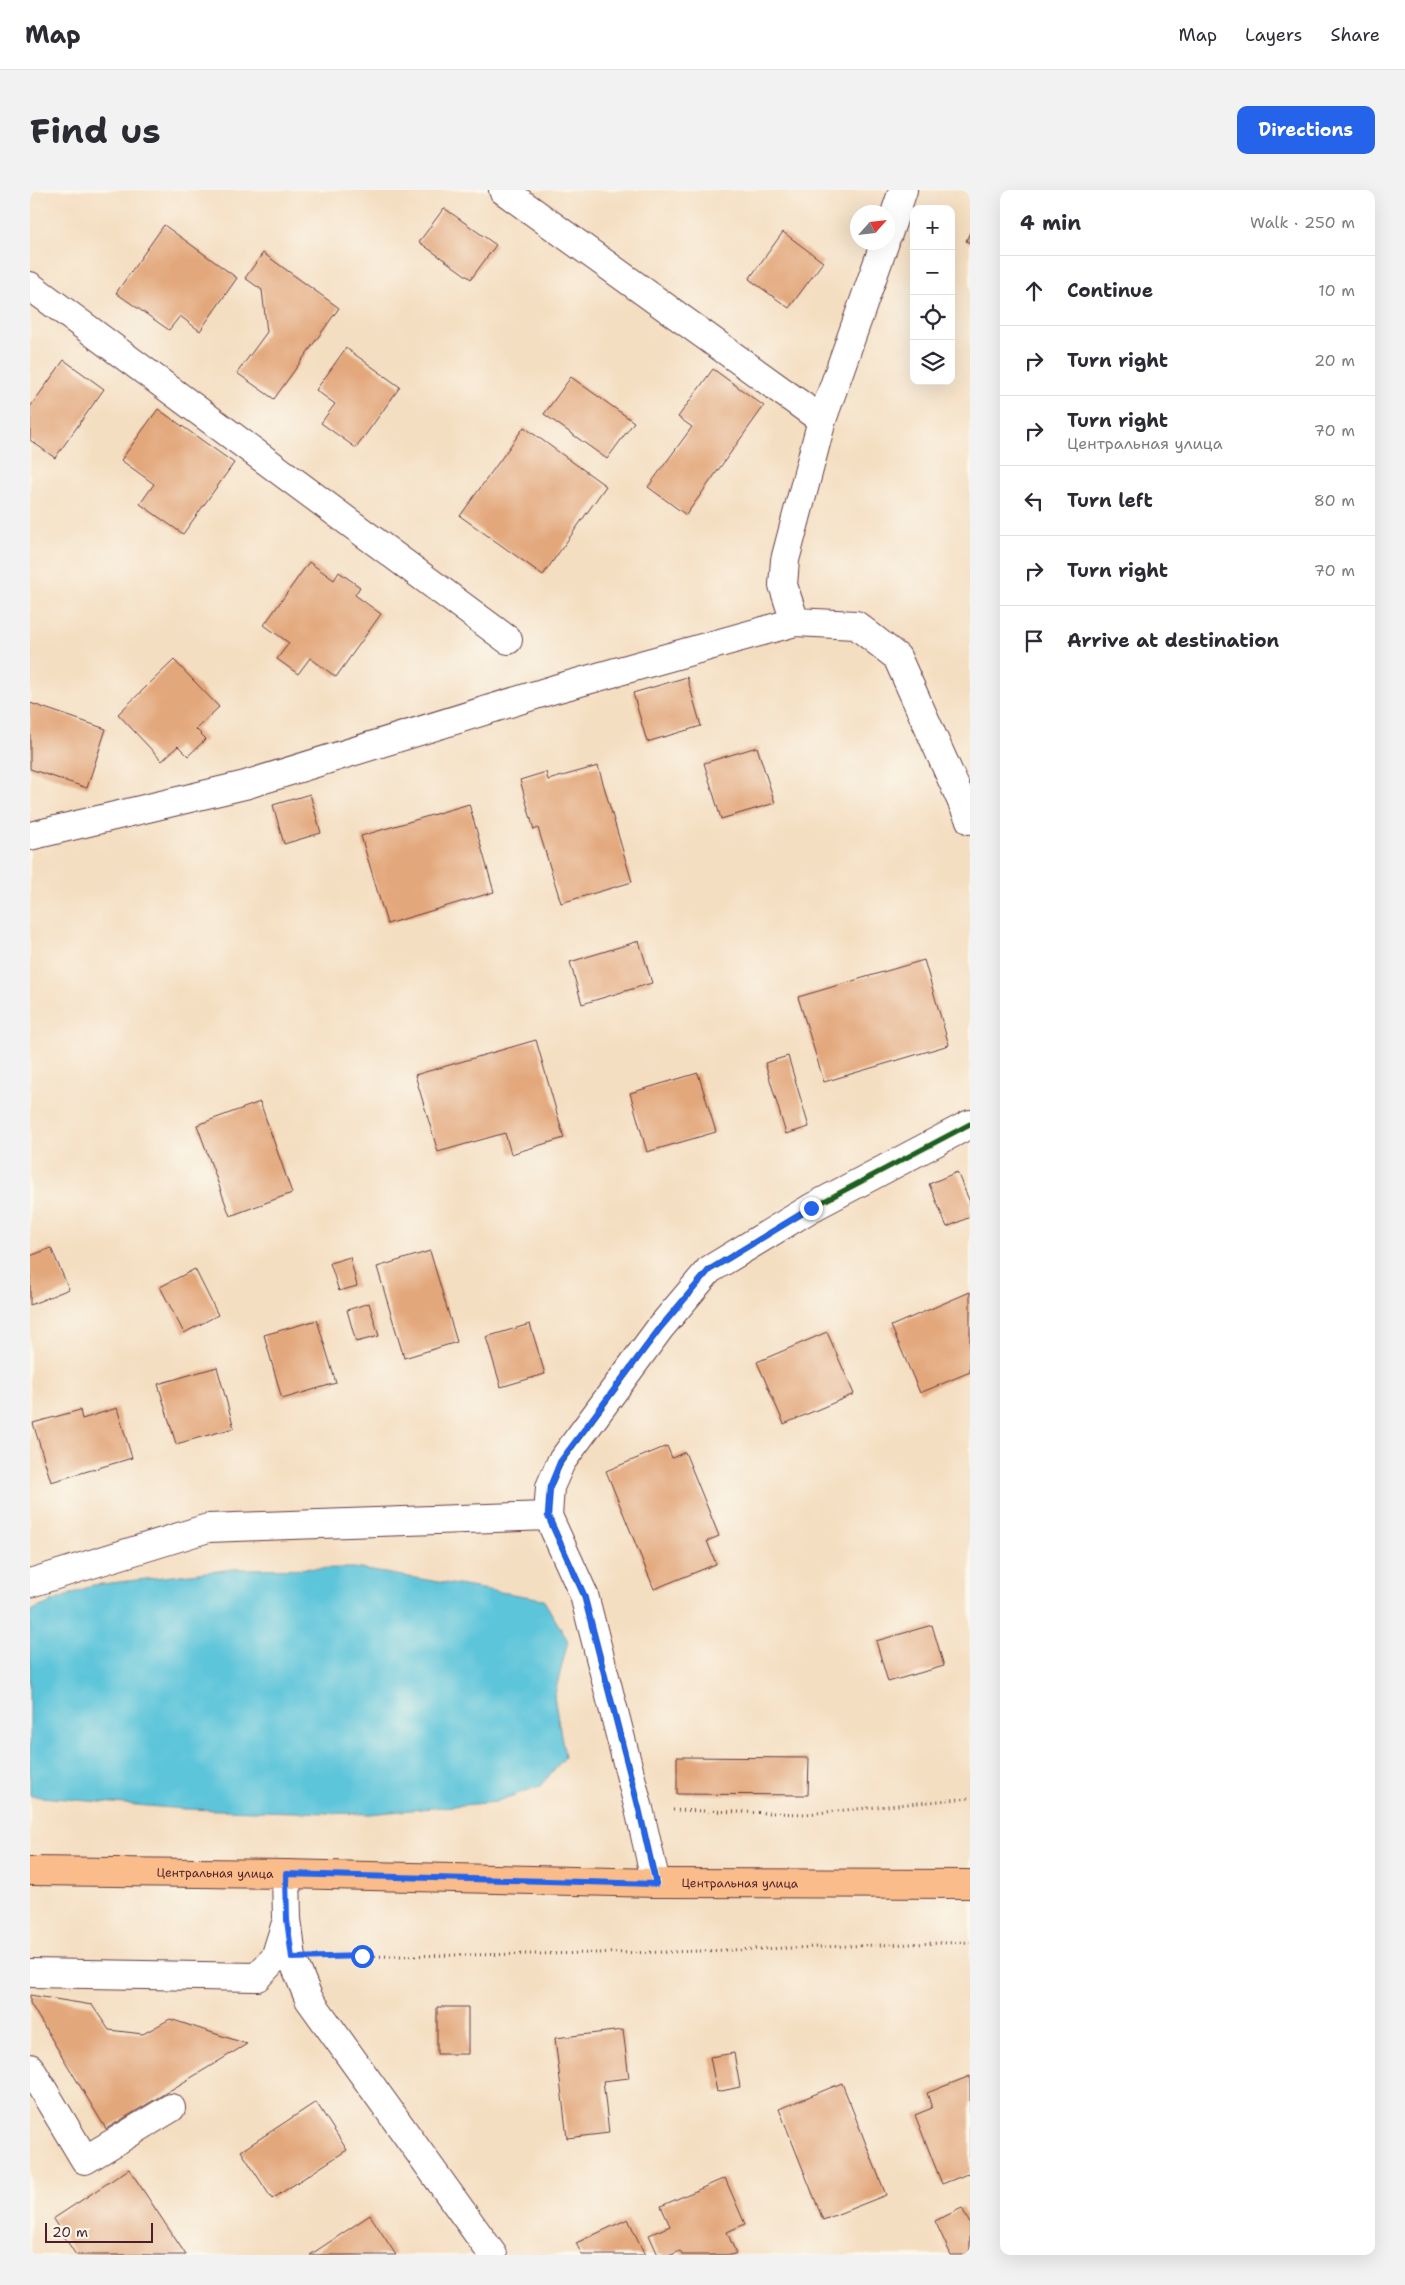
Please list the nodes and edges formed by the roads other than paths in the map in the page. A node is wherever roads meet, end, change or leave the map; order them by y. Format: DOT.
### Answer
graph roads {
  1 [pos="503,190"];
  2 [pos="903,190"];
  3 [pos="895,213"];
  4 [pos="882,250"];
  5 [pos="30,286"];
  6 [pos="822,420"];
  7 [pos="794,622"];
  8 [pos="508,640"];
  9 [pos="970,820"];
  10 [pos="30,836"];
  11 [pos="970,1124"];
  12 [pos="548,1516"];
  13 [pos="30,1583"];
  14 [pos="30,1871"];
  15 [pos="286,1874"];
  16 [pos="656,1884"];
  17 [pos="970,1884"];
  18 [pos="287,1920"];
  19 [pos="30,1973"];
  20 [pos="30,2068"];
  21 [pos="171,2108"];
  22 [pos="493,2255"];
  1 -- 6 [label="street"];
  2 -- 3 [label="street"];
  4 -- 6 [label="street"];
  5 -- 8 [label="street"];
  6 -- 7 [label="street"];
  7 -- 9 [label="street"];
  7 -- 10 [label="street"];
  11 -- 12 [label="street"];
  12 -- 13 [label="street"];
  12 -- 16 [label="street"];
  14 -- 15 [label="main road, Центральная улица"];
  15 -- 16 [label="main road, Центральная улица"];
  15 -- 18 [label="street"];
  16 -- 17 [label="main road, Центральная улица"];
  18 -- 19 [label="street"];
  18 -- 22 [label="street"];
  20 -- 21 [label="street"];
}
